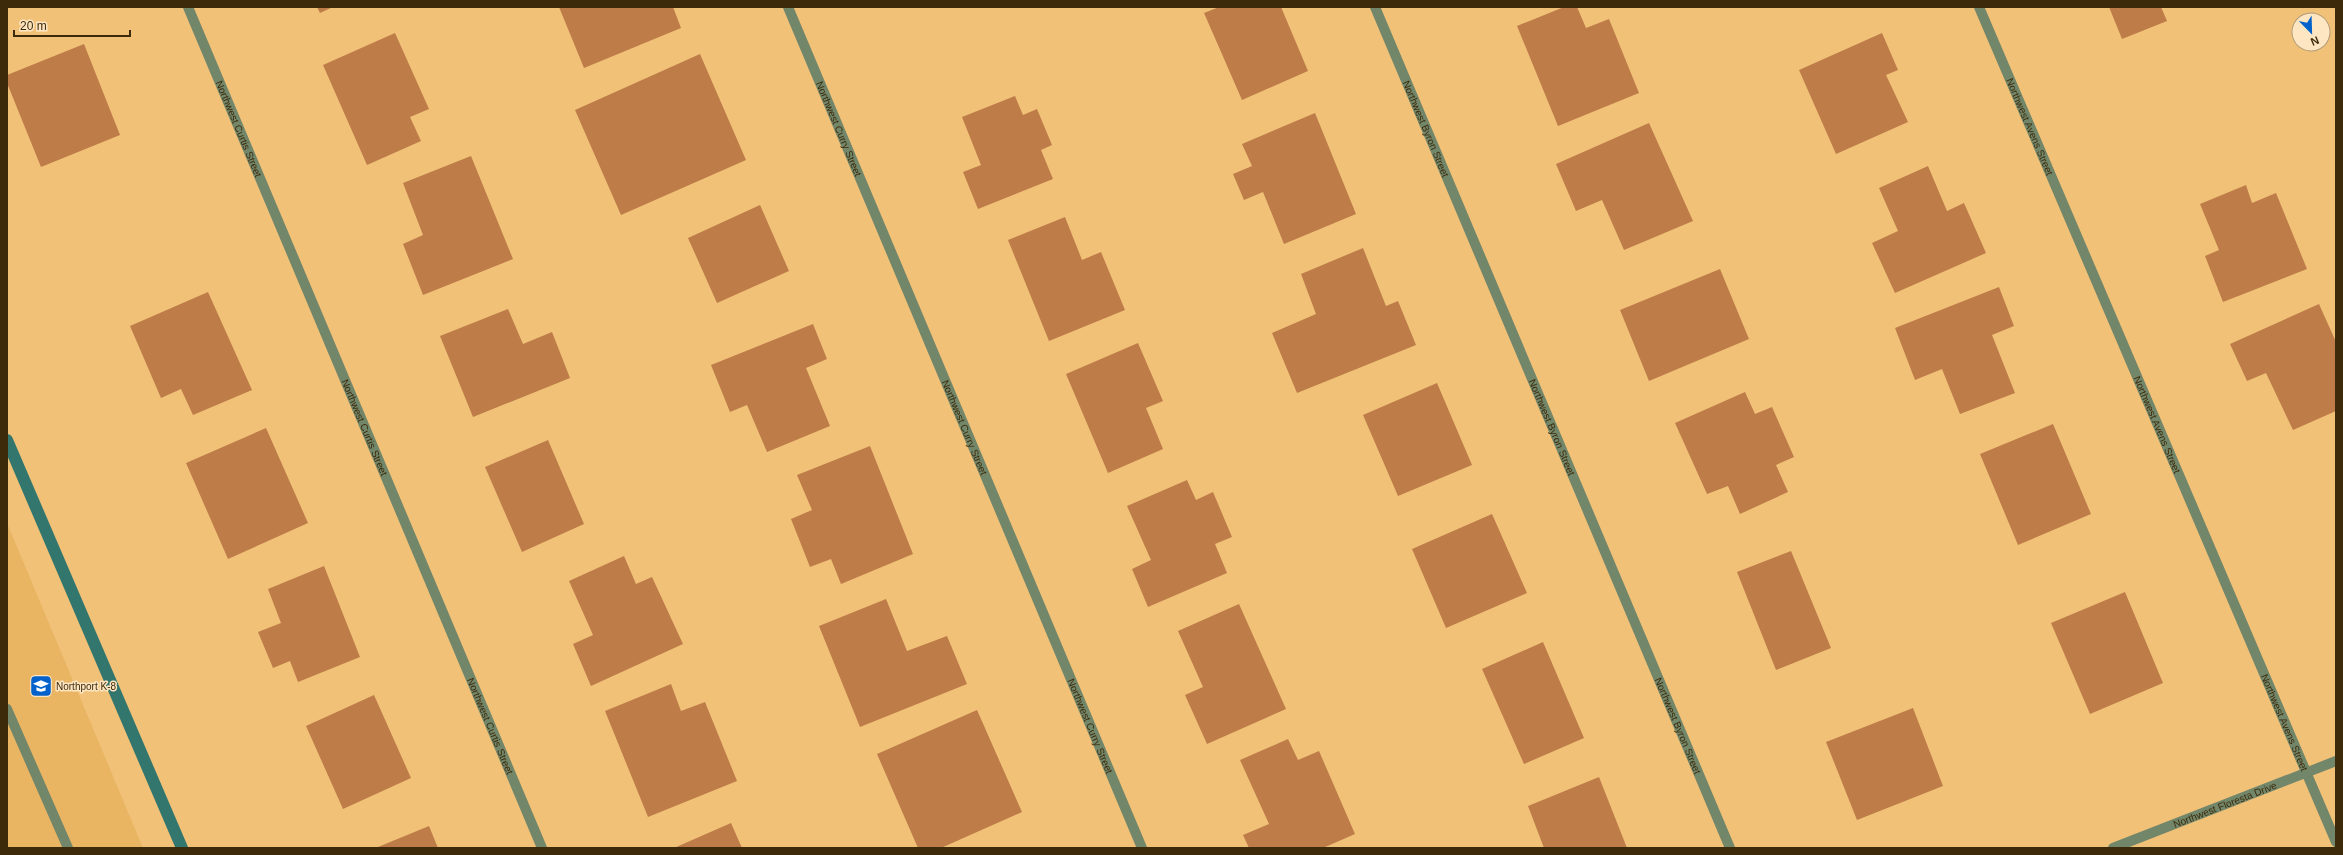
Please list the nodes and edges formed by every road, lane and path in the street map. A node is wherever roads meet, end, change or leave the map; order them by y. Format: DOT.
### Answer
graph roads {
  1 [pos="188,7"];
  2 [pos="788,7"];
  3 [pos="1375,7"];
  4 [pos="1979,7"];
  5 [pos="7,709"];
  6 [pos="2336,761"];
  7 [pos="2307,773"];
  8 [pos="2336,842"];
  9 [pos="68,848"];
  10 [pos="542,848"];
  11 [pos="1142,848"];
  12 [pos="1730,848"];
  13 [pos="2114,848"];
  1 -- 10 [label="street, Northwest Curtis Street"];
  2 -- 11 [label="street, Northwest Curry Street"];
  3 -- 12 [label="street, Northwest Byron Street"];
  4 -- 7 [label="street, Northwest Avens Street"];
  5 -- 9 [label="street"];
  6 -- 7 [label="street, Northwest Floresta Drive"];
  7 -- 8 [label="street, Northwest Avens Street"];
  7 -- 13 [label="street, Northwest Floresta Drive"];
}
